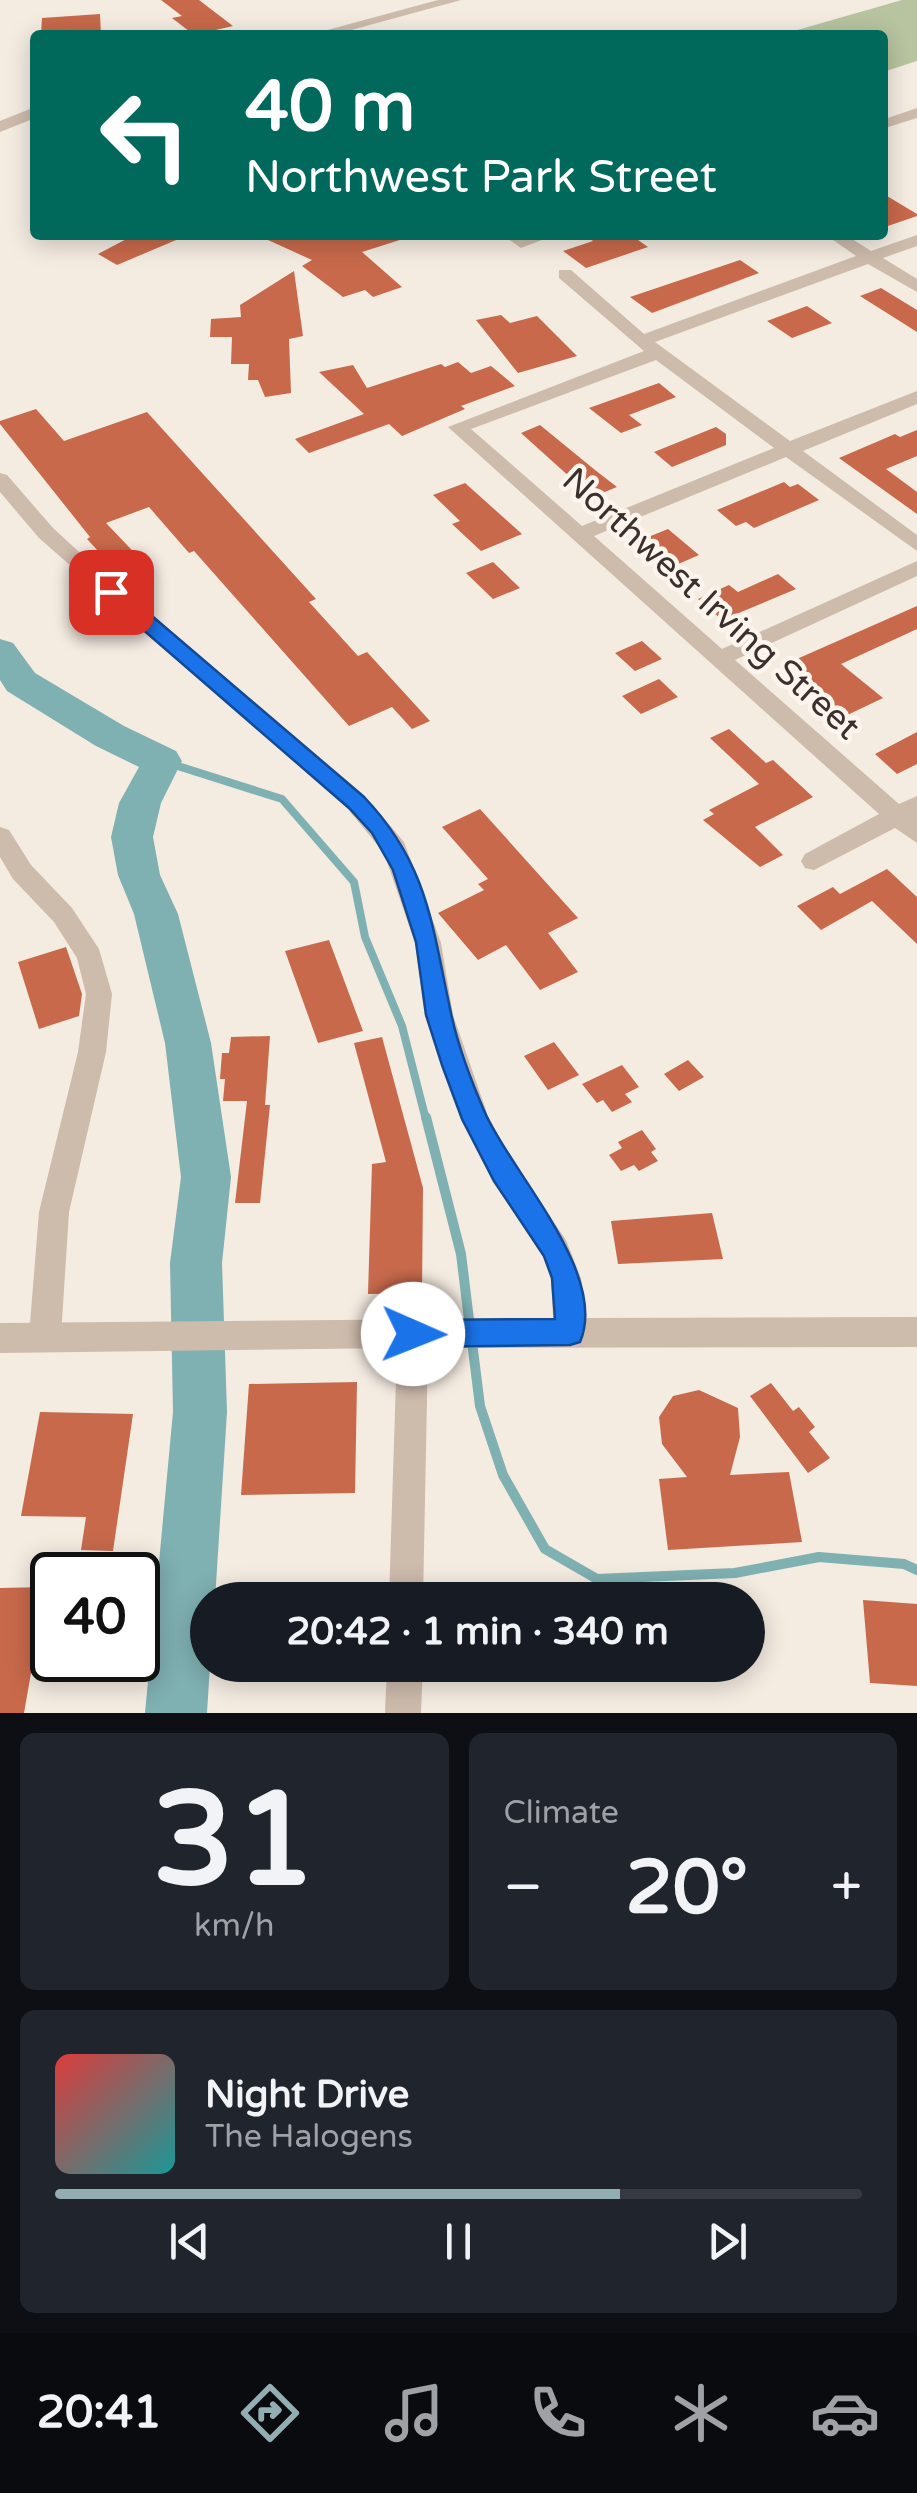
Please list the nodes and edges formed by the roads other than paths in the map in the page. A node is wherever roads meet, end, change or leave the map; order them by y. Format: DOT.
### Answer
graph roads {
  1 [pos="454,0"];
  2 [pos="336,30"];
  3 [pos="917,113"];
  4 [pos="30,114"];
  5 [pos="888,122"];
  6 [pos="0,127"];
  7 [pos="842,240"];
  8 [pos="917,240"];
  9 [pos="870,258"];
  10 [pos="565,274"];
  11 [pos="917,287"];
  12 [pos="651,346"];
  13 [pos="917,397"];
  14 [pos="788,450"];
  15 [pos="0,479"];
  16 [pos="580,534"];
  17 [pos="917,545"];
  18 [pos="917,568"];
  19 [pos="721,658"];
  20 [pos="907,810"];
  21 [pos="917,834"];
  22 [pos="0,836"];
  23 [pos="814,861"];
  24 [pos="570,1332"];
  25 [pos="917,1332"];
  26 [pos="427,1334"];
  27 [pos="45,1336"];
  28 [pos="0,1338"];
  29 [pos="407,1582"];
  30 [pos="404,1682"];
  31 [pos="404,1713"];
  1 -- 2 [label="street"];
  3 -- 5 [label="street"];
  4 -- 6 [label="street"];
  7 -- 9 [label="street"];
  8 -- 9 [label="street"];
  9 -- 11 [label="street"];
  9 -- 12 [label="street"];
  10 -- 12 [label="street"];
  12 -- 14 [label="street"];
  12 -- 16 [label="street, Northwest Irving Street"];
  13 -- 14 [label="street"];
  14 -- 16 [label="street"];
  14 -- 17 [label="street"];
  15 -- 24 [label="street"];
  16 -- 19 [label="street, Northwest Irving Street"];
  18 -- 19 [label="street"];
  19 -- 20 [label="street, Northwest Irving Street"];
  20 -- 21 [label="street, Northwest Irving Street"];
  20 -- 23 [label="street"];
  22 -- 27 [label="street"];
  24 -- 25 [label="street"];
  24 -- 26 [label="street"];
  26 -- 27 [label="street"];
  26 -- 29 [label="street"];
  27 -- 28 [label="street"];
  30 -- 31 [label="street"];
}
